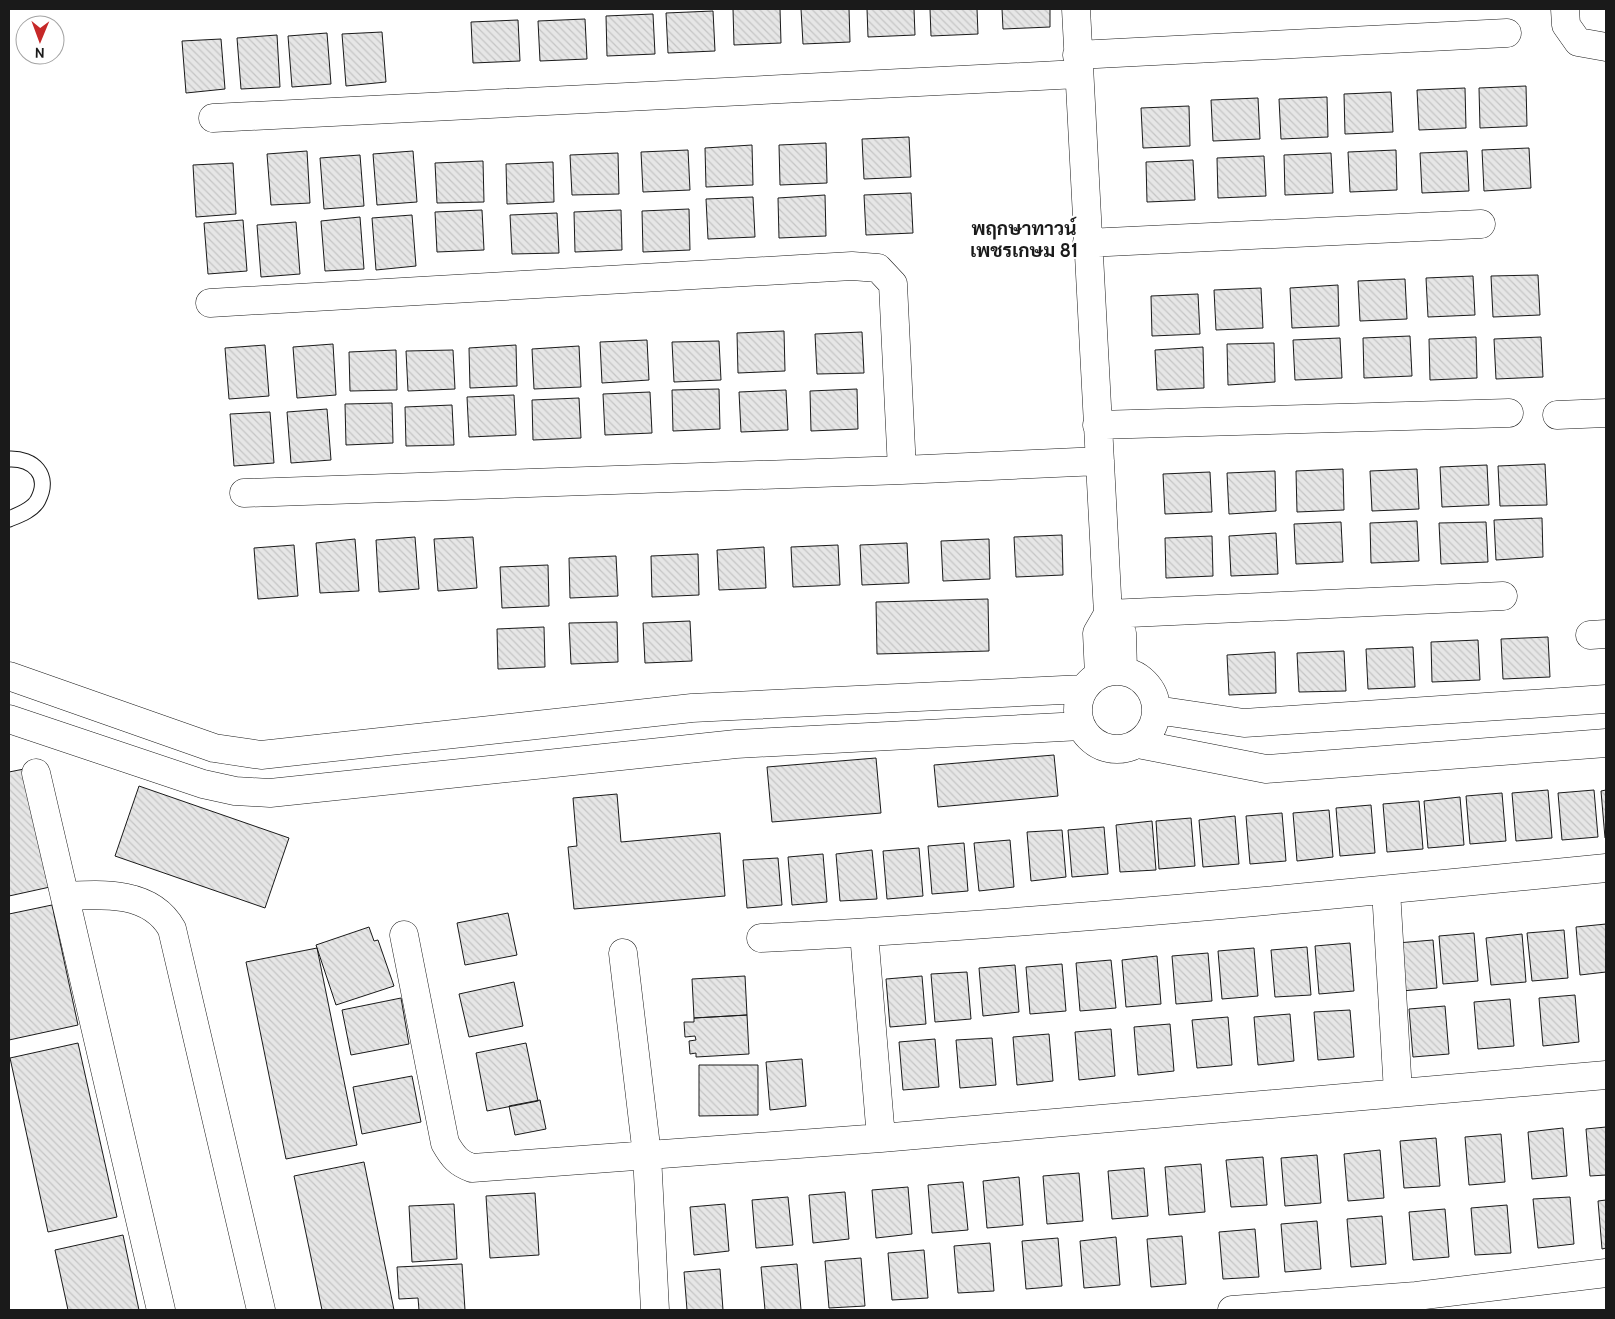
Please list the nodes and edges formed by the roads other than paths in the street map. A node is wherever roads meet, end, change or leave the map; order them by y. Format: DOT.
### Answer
graph roads {
  1 [pos="1076,9"];
  2 [pos="1565,9"];
  3 [pos="1507,33"];
  4 [pos="1606,47"];
  5 [pos="1078,65"];
  6 [pos="213,118"];
  7 [pos="1482,224"];
  8 [pos="1087,243"];
  9 [pos="210,303"];
  10 [pos="1509,413"];
  11 [pos="1606,413"];
  12 [pos="1557,415"];
  13 [pos="1097,425"];
  14 [pos="9,459"];
  15 [pos="1100,461"];
  16 [pos="902,470"];
  17 [pos="244,493"];
  18 [pos="9,519"];
  19 [pos="1503,596"];
  20 [pos="1108,614"];
  21 [pos="9,676"];
  22 [pos="1102,678"];
  23 [pos="881,698"];
  24 [pos="1606,699"];
  25 [pos="1156,710"];
  26 [pos="9,719"];
  27 [pos="1081,726"];
  28 [pos="494,729"];
  29 [pos="883,735"];
  30 [pos="1606,742"];
  31 [pos="1138,744"];
  32 [pos="214,748"];
  33 [pos="501,768"];
  34 [pos="36,773"];
  35 [pos="203,784"];
  36 [pos="1606,868"];
  37 [pos="1386,890"];
  38 [pos="65,896"];
  39 [pos="864,933"];
  40 [pos="404,935"];
  41 [pos="760,938"];
  42 [pos="623,953"];
  43 [pos="1606,1076"];
  44 [pos="1398,1092"];
  45 [pos="881,1138"];
  46 [pos="647,1155"];
  47 [pos="1606,1273"];
  48 [pos="1417,1303"];
  49 [pos="162,1310"];
  50 [pos="261,1310"];
  51 [pos="655,1310"];
  52 [pos="1232,1310"];
  1 -- 5 [label="street"];
  2 -- 4 [label="street"];
  3 -- 5 [label="street"];
  5 -- 6 [label="street"];
  5 -- 8 [label="street"];
  7 -- 8 [label="street"];
  8 -- 13 [label="street"];
  9 -- 16 [label="street"];
  10 -- 13 [label="street"];
  11 -- 12 [label="street"];
  13 -- 15 [label="street"];
  14 -- 18 [label="lane"];
  15 -- 16 [label="street"];
  15 -- 20 [label="street"];
  16 -- 17 [label="street"];
  19 -- 20 [label="street"];
  20 -- 22 [label="street"];
  21 -- 32 [label="street"];
  22 -- 23 [label="street"];
  22 -- 25 [label="street"];
  22 -- 27 [label="street"];
  23 -- 28 [label="street"];
  23 -- 29 [label="street"];
  24 -- 25 [label="street"];
  25 -- 31 [label="street"];
  26 -- 35 [label="street"];
  27 -- 29 [label="street"];
  27 -- 31 [label="street"];
  28 -- 32 [label="street"];
  28 -- 33 [label="street"];
  29 -- 33 [label="street"];
  30 -- 31 [label="street"];
  32 -- 35 [label="street"];
  33 -- 35 [label="street"];
  34 -- 38 [label="street"];
  36 -- 37 [label="street"];
  37 -- 39 [label="street"];
  37 -- 44 [label="street"];
  38 -- 49 [label="street"];
  38 -- 50 [label="street"];
  39 -- 41 [label="street"];
  39 -- 45 [label="street"];
  40 -- 46 [label="street"];
  42 -- 46 [label="street"];
  43 -- 44 [label="street"];
  44 -- 45 [label="street"];
  45 -- 46 [label="street"];
  46 -- 51 [label="street"];
  47 -- 48 [label="street"];
  48 -- 52 [label="street"];
}
